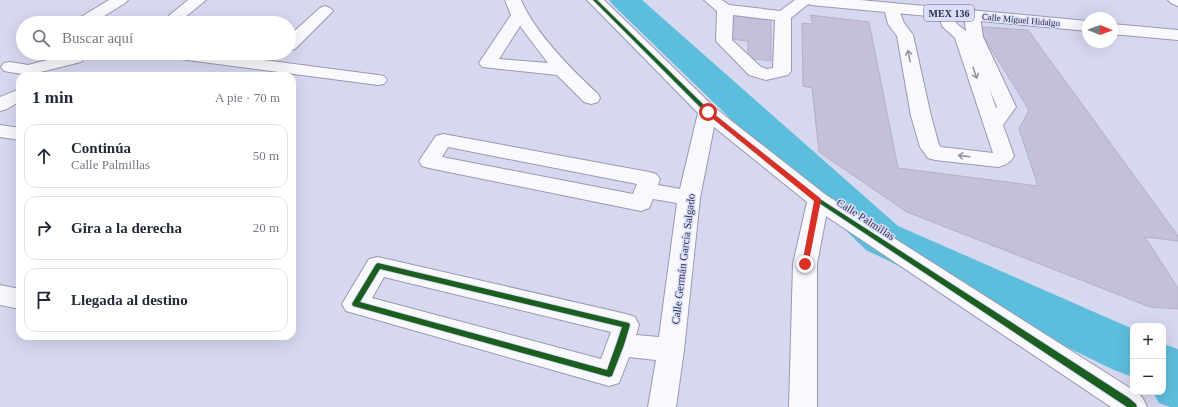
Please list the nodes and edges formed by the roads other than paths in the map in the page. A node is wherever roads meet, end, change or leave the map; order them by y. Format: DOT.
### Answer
graph roads {
  1 [pos="120,0"];
  2 [pos="198,0"];
  3 [pos="595,0"];
  4 [pos="805,0"];
  5 [pos="811,0"];
  6 [pos="718,5"];
  7 [pos="516,8"];
  8 [pos="900,8"];
  9 [pos="325,10"];
  10 [pos="946,13"];
  11 [pos="968,15"];
  12 [pos="94,16"];
  13 [pos="177,16"];
  14 [pos="783,16"];
  15 [pos="1082,25"];
  16 [pos="1118,29"];
  17 [pos="1178,35"];
  18 [pos="962,36"];
  19 [pos="296,38"];
  20 [pos="26,60"];
  21 [pos="59,60"];
  22 [pos="74,60"];
  23 [pos="223,60"];
  24 [pos="273,60"];
  25 [pos="267,66"];
  26 [pos="562,70"];
  27 [pos="15,72"];
  28 [pos="67,72"];
  29 [pos="378,80"];
  30 [pos="16,96"];
  31 [pos="591,98"];
  32 [pos="0,105"];
  33 [pos="708,112"];
  34 [pos="993,124"];
  35 [pos="0,131"];
  36 [pos="16,133"];
  37 [pos="645,190"];
  38 [pos="690,198"];
  39 [pos="818,200"];
  40 [pos="0,295"];
  41 [pos="16,298"];
  42 [pos="620,345"];
  43 [pos="671,350"];
  44 [pos="662,407"];
  45 [pos="803,407"];
  46 [pos="1133,407"];
  1 -- 12 [label="street"];
  2 -- 13 [label="street"];
  3 -- 33 [label="street, Calle Palmillas"];
  4 -- 14 [label="street"];
  5 -- 8 [label="street, Calle Míguel Hidalgo / MEX 136"];
  6 -- 14 [label="street"];
  6 -- 14 [label="street"];
  7 -- 26 [label="street"];
  7 -- 26 [label="street"];
  8 -- 10 [label="street, Calle Míguel Hidalgo / MEX 136"];
  34 -- 8 [label="street, one-way"];
  9 -- 19 [label="street"];
  10 -- 11 [label="street, Calle Míguel Hidalgo / MEX 136"];
  10 -- 18 [label="street"];
  11 -- 15 [label="street, Calle Míguel Hidalgo / MEX 136"];
  11 -- 18 [label="street"];
  11 -- 34 [label="street"];
  16 -- 17 [label="street"];
  18 -- 34 [label="street, one-way"];
  20 -- 27 [label="street"];
  21 -- 27 [label="street"];
  22 -- 28 [label="street"];
  23 -- 25 [label="street"];
  24 -- 25 [label="street"];
  25 -- 29 [label="street"];
  26 -- 31 [label="street"];
  30 -- 32 [label="street"];
  33 -- 38 [label="street, Calle Germán García Salgado"];
  33 -- 39 [label="street, Calle Palmillas"];
  35 -- 36 [label="street"];
  37 -- 37 [label="street"];
  37 -- 38 [label="street"];
  38 -- 43 [label="street, Calle Germán García Salgado"];
  39 -- 45 [label="street"];
  39 -- 46 [label="street, Calle Palmillas"];
  40 -- 41 [label="street"];
  42 -- 42 [label="street"];
  42 -- 43 [label="street"];
  43 -- 44 [label="street, Calle Germán García Salgado"];
}
